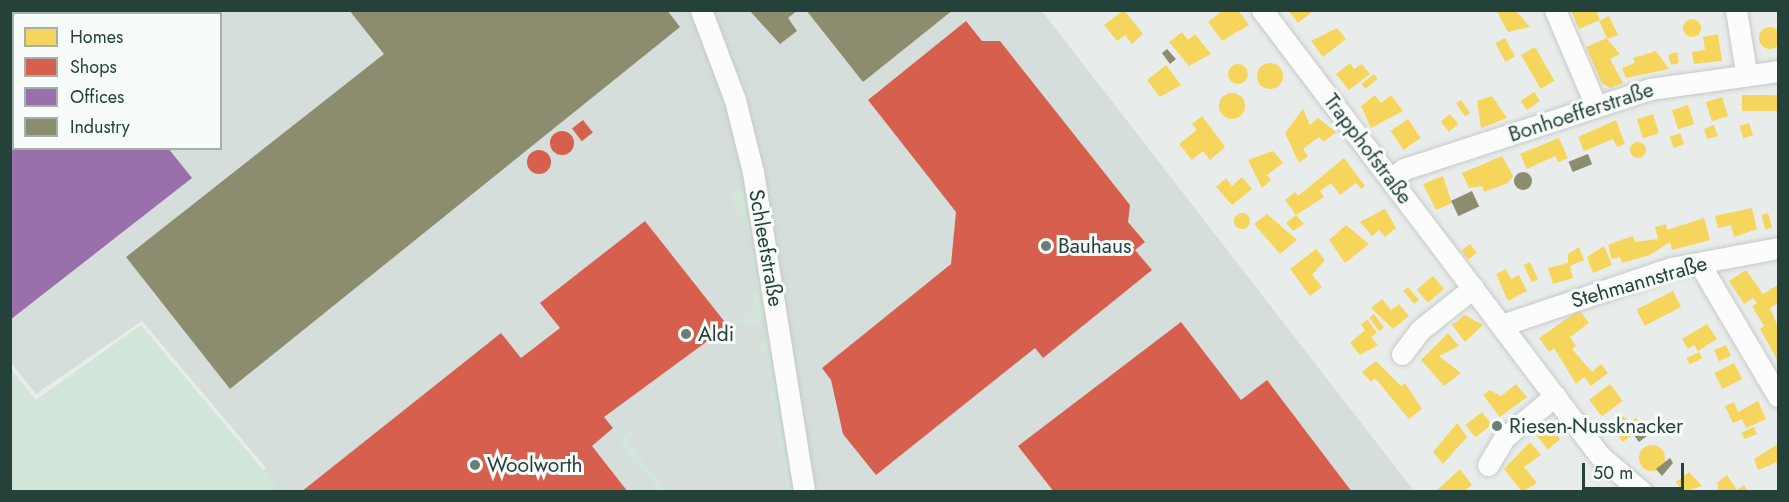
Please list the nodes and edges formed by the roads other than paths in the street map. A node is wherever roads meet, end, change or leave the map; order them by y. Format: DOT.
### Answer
graph roads {
  1 [pos="701,10"];
  2 [pos="1262,10"];
  3 [pos="1555,10"];
  4 [pos="1736,10"];
  5 [pos="1779,71"];
  6 [pos="1746,72"];
  7 [pos="1596,106"];
  8 [pos="1391,179"];
  9 [pos="1779,248"];
  10 [pos="1699,263"];
  11 [pos="1473,288"];
  12 [pos="1502,325"];
  13 [pos="1402,354"];
  14 [pos="1555,396"];
  15 [pos="1779,396"];
  16 [pos="1488,465"];
  17 [pos="804,492"];
  18 [pos="1641,492"];
  1 -- 17 [label="street, Schleefstraße"];
  2 -- 8 [label="street, Trapphofstraße"];
  3 -- 7 [label="street"];
  4 -- 6 [label="street"];
  5 -- 6 [label="street, Bonhoefferstraße"];
  6 -- 7 [label="street, Bonhoefferstraße"];
  7 -- 8 [label="street, Bonhoefferstraße"];
  8 -- 11 [label="street, Trapphofstraße"];
  9 -- 10 [label="street, Stehmannstraße"];
  10 -- 12 [label="street, Stehmannstraße"];
  10 -- 15 [label="street"];
  11 -- 12 [label="street, Trapphofstraße"];
  11 -- 13 [label="street"];
  12 -- 14 [label="street, Trapphofstraße"];
  14 -- 16 [label="street"];
  14 -- 18 [label="street, Trapphofstraße"];
}
